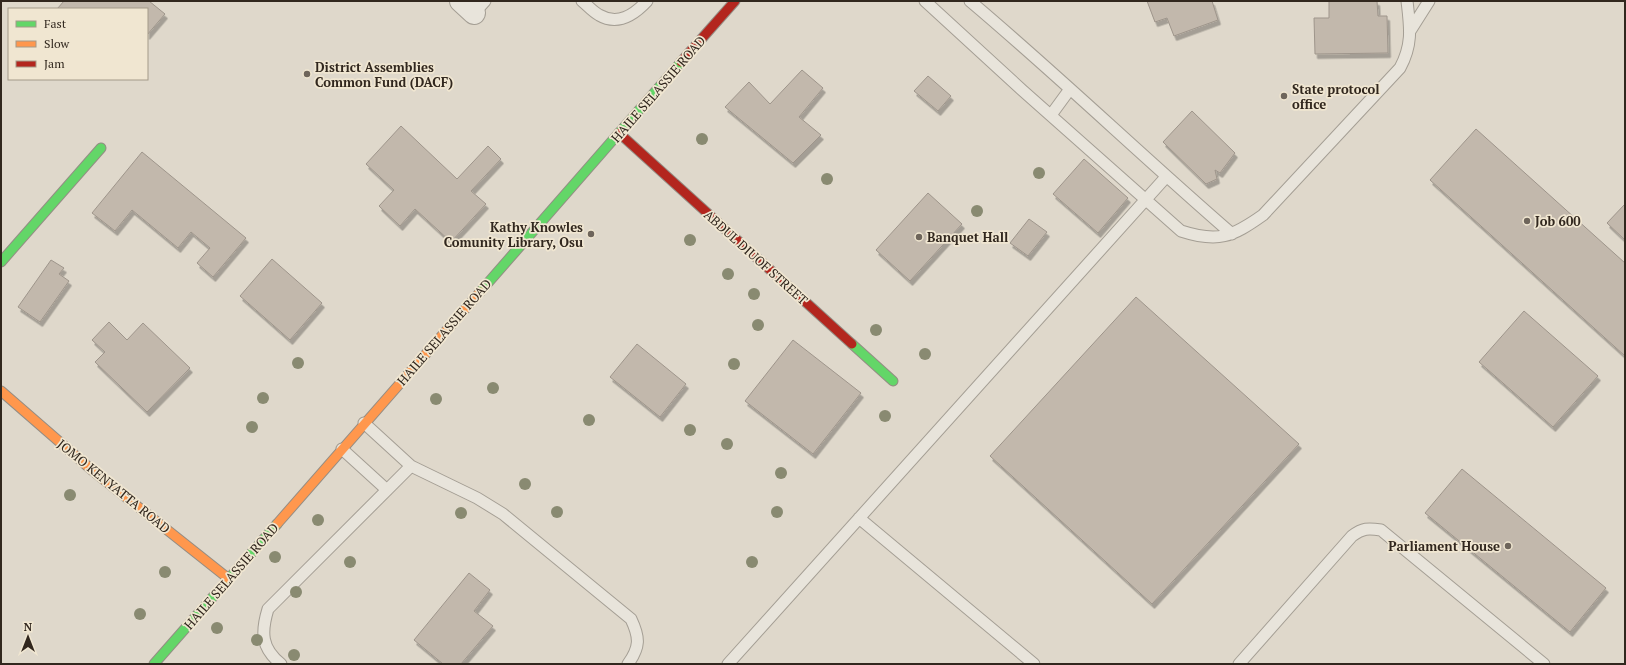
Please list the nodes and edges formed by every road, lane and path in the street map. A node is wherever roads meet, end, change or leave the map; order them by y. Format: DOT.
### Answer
graph roads {
  1 [pos="582,1"];
  2 [pos="647,1"];
  3 [pos="735,1"];
  4 [pos="925,1"];
  5 [pos="970,1"];
  6 [pos="1407,1"];
  7 [pos="1429,1"];
  8 [pos="1410,31"];
  9 [pos="1070,89"];
  10 [pos="1051,114"];
  11 [pos="619,133"];
  12 [pos="101,148"];
  13 [pos="1166,177"];
  14 [pos="1146,199"];
  15 [pos="1232,234"];
  16 [pos="1,262"];
  17 [pos="893,381"];
  18 [pos="1,390"];
  19 [pos="364,424"];
  20 [pos="342,449"];
  21 [pos="411,466"];
  22 [pos="387,490"];
  23 [pos="859,518"];
  24 [pos="229,579"];
  25 [pos="154,664"];
  26 [pos="281,664"];
  27 [pos="628,664"];
  28 [pos="728,664"];
  29 [pos="1034,664"];
  30 [pos="1239,664"];
  31 [pos="1544,664"];
  1 -- 2 [label="lane"];
  3 -- 11 [label="street, HAILE SELASSIE ROAD"];
  4 -- 10 [label="lane"];
  5 -- 9 [label="lane"];
  6 -- 8 [label="lane"];
  7 -- 8 [label="lane"];
  8 -- 15 [label="lane"];
  9 -- 10 [label="lane"];
  9 -- 13 [label="lane"];
  10 -- 14 [label="lane"];
  11 -- 17 [label="street, ABDUL DIUOF STREET"];
  11 -- 19 [label="street, HAILE SELASSIE ROAD"];
  12 -- 16 [label="street"];
  13 -- 14 [label="lane"];
  13 -- 15 [label="lane"];
  14 -- 15 [label="lane"];
  14 -- 23 [label="lane"];
  18 -- 24 [label="street, JOMO KENYATTA ROAD"];
  19 -- 20 [label="street, HAILE SELASSIE ROAD"];
  19 -- 21 [label="lane"];
  20 -- 22 [label="lane"];
  20 -- 24 [label="street, HAILE SELASSIE ROAD"];
  21 -- 22 [label="lane"];
  21 -- 27 [label="lane"];
  22 -- 26 [label="lane"];
  23 -- 28 [label="lane"];
  23 -- 29 [label="lane"];
  24 -- 25 [label="street, HAILE SELASSIE ROAD"];
  30 -- 31 [label="lane"];
}
